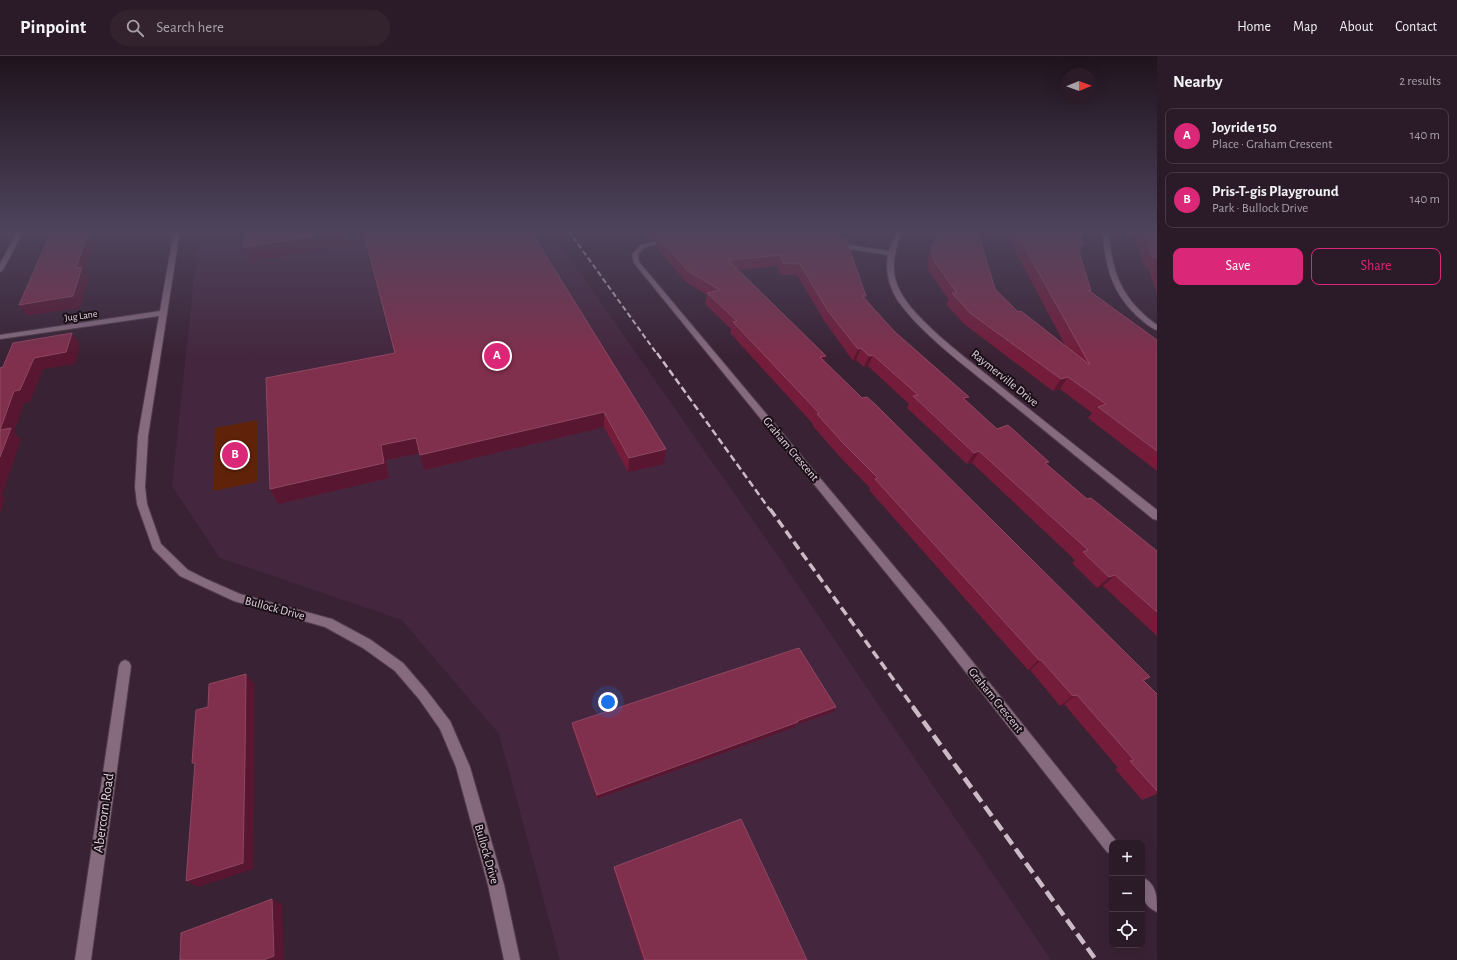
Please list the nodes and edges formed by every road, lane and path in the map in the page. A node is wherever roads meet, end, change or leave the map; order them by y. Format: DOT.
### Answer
graph roads {
  1 [pos="170,272"];
  2 [pos="644,272"];
  3 [pos="891,272"];
  4 [pos="1112,272"];
  5 [pos="164,313"];
  6 [pos="1157,328"];
  7 [pos="0,337"];
  8 [pos="1157,516"];
  9 [pos="125,666"];
  10 [pos="1109,842"];
  11 [pos="1145,889"];
  12 [pos="1157,904"];
  13 [pos="83,960"];
  14 [pos="512,960"];
  1 -- 5 [label="street, Bullock Drive"];
  2 -- 10 [label="street, Graham Crescent"];
  3 -- 8 [label="street, Raymerville Drive"];
  4 -- 6 [label="street"];
  5 -- 7 [label="street, Jug Lane"];
  5 -- 14 [label="street, Bullock Drive"];
  9 -- 13 [label="street, Abercorn Road"];
  11 -- 12 [label="street"];
}
